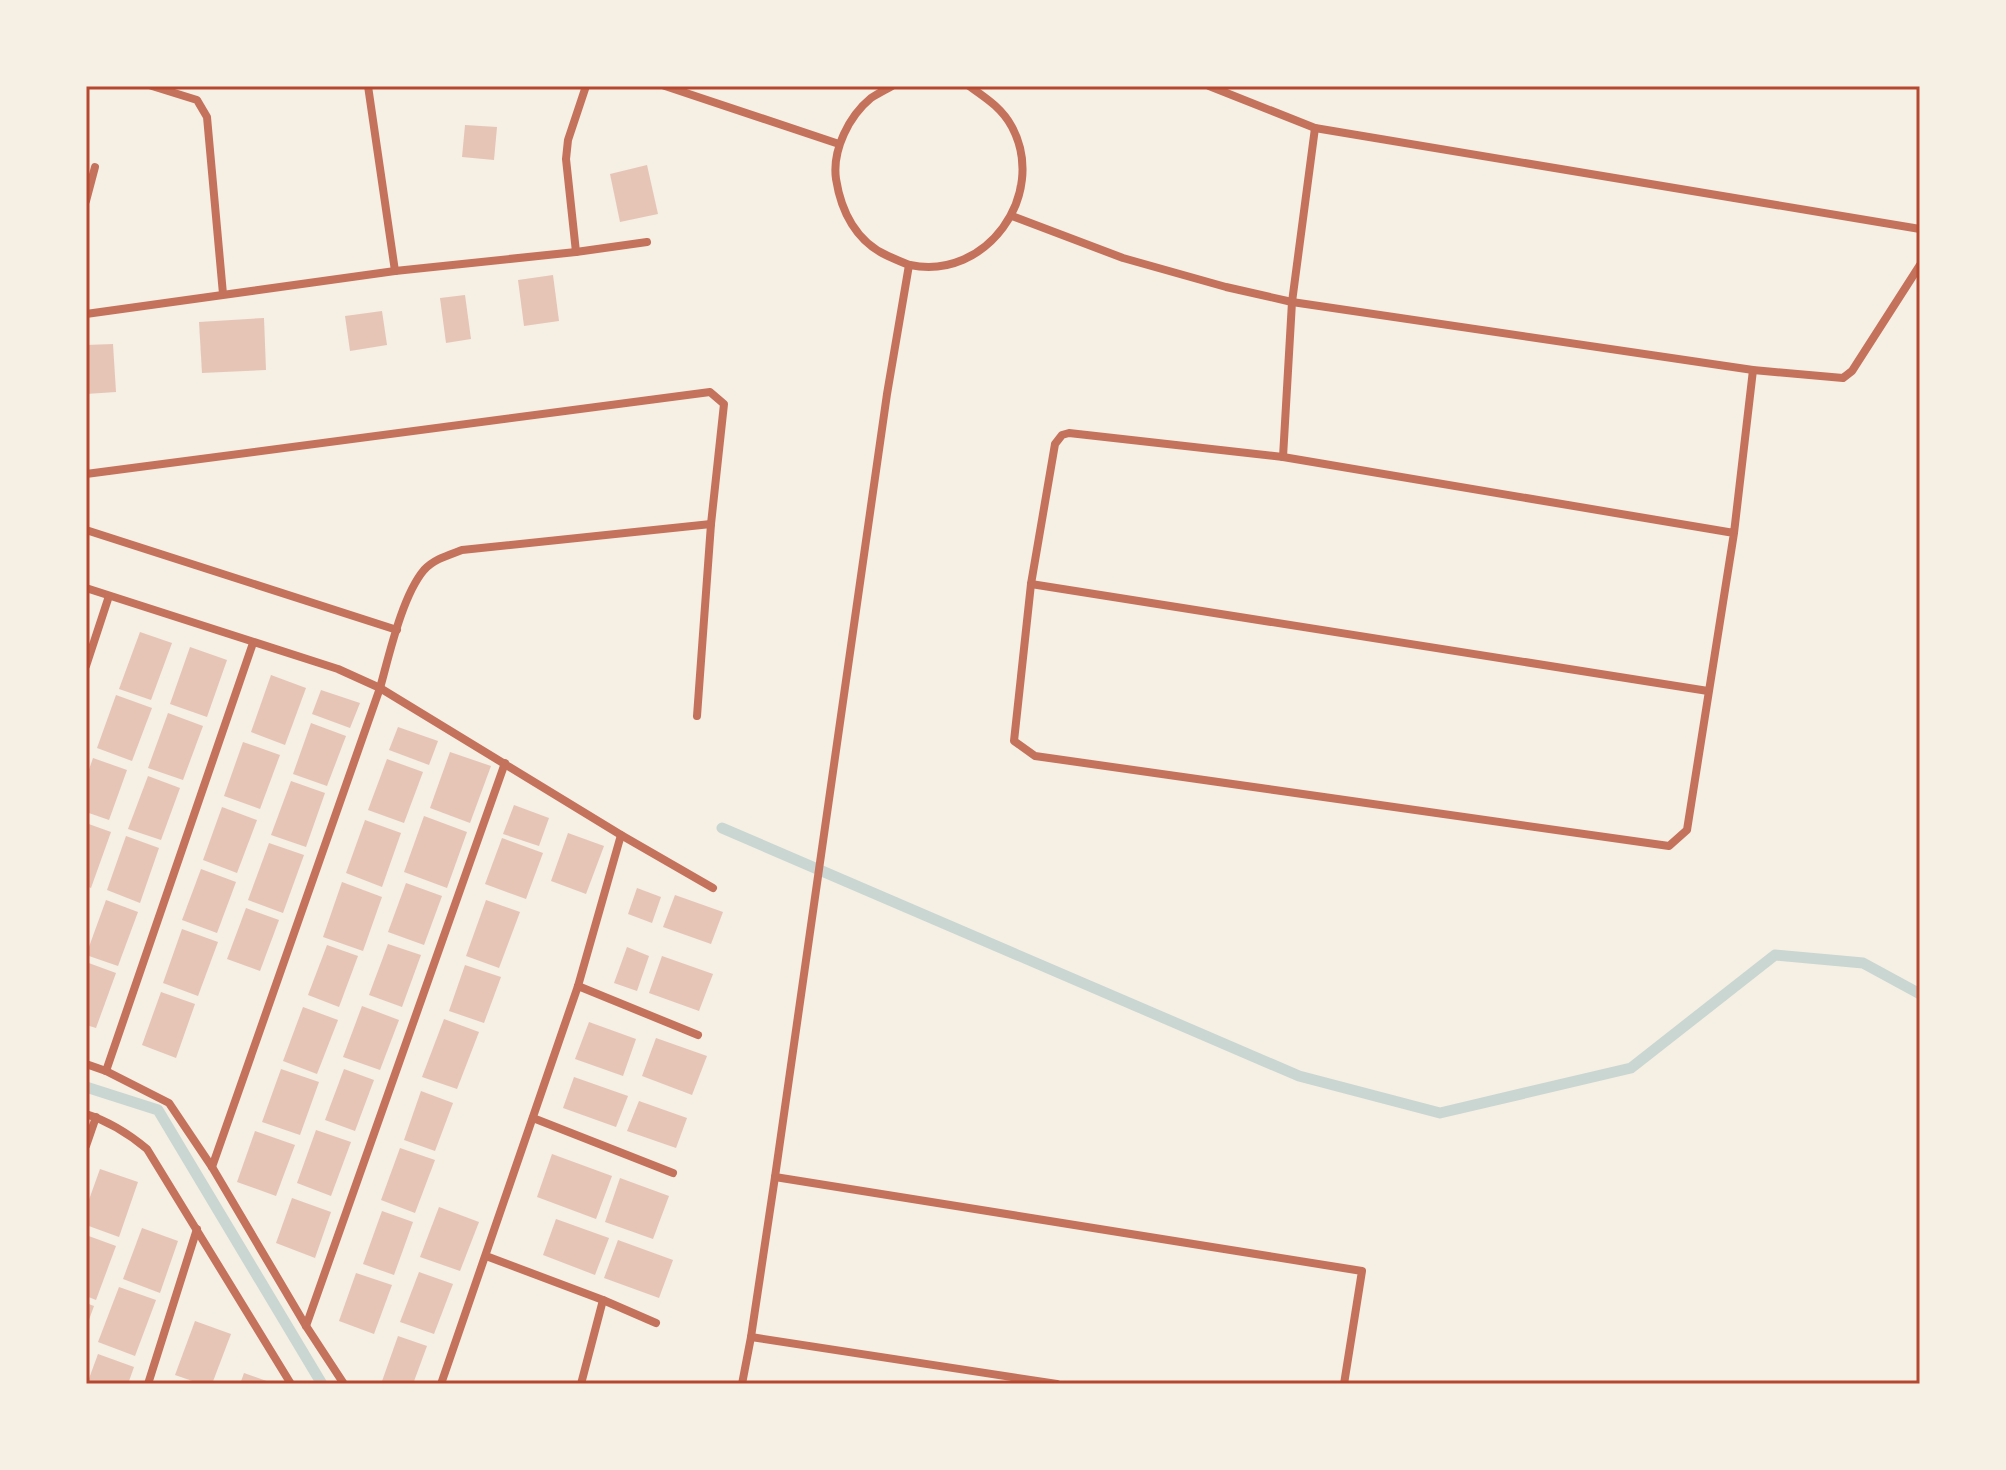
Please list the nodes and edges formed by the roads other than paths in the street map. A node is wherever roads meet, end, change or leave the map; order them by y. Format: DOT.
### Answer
graph roads {
  1 [pos="152,86"];
  2 [pos="368,86"];
  3 [pos="586,86"];
  4 [pos="665,86"];
  5 [pos="892,86"];
  6 [pos="969,86"];
  7 [pos="1209,86"];
  8 [pos="1315,128"];
  9 [pos="839,144"];
  10 [pos="95,167"];
  11 [pos="86,201"];
  12 [pos="1012,216"];
  13 [pos="1920,229"];
  14 [pos="647,242"];
  15 [pos="576,252"];
  16 [pos="909,265"];
  17 [pos="1920,265"];
  18 [pos="395,271"];
  19 [pos="223,294"];
  20 [pos="1292,302"];
  21 [pos="86,314"];
  22 [pos="1753,370"];
  23 [pos="1283,457"];
  24 [pos="86,474"];
  25 [pos="711,524"];
  26 [pos="86,530"];
  27 [pos="1734,533"];
  28 [pos="1031,584"];
  29 [pos="86,588"];
  30 [pos="109,596"];
  31 [pos="397,630"];
  32 [pos="253,643"];
  33 [pos="86,666"];
  34 [pos="380,688"];
  35 [pos="1708,691"];
  36 [pos="697,716"];
  37 [pos="505,763"];
  38 [pos="621,835"];
  39 [pos="713,888"];
  40 [pos="578,986"];
  41 [pos="698,1035"];
  42 [pos="86,1064"];
  43 [pos="106,1071"];
  44 [pos="86,1114"];
  45 [pos="96,1117"];
  46 [pos="533,1118"];
  47 [pos="86,1146"];
  48 [pos="212,1167"];
  49 [pos="673,1173"];
  50 [pos="775,1177"];
  51 [pos="197,1229"];
  52 [pos="486,1256"];
  53 [pos="603,1300"];
  54 [pos="656,1323"];
  55 [pos="306,1326"];
  56 [pos="751,1337"];
  57 [pos="148,1384"];
  58 [pos="291,1384"];
  59 [pos="344,1384"];
  60 [pos="441,1384"];
  61 [pos="581,1384"];
  62 [pos="742,1384"];
  63 [pos="1057,1384"];
  64 [pos="1344,1384"];
  1 -- 19 [label="street"];
  2 -- 18 [label="street"];
  3 -- 15 [label="street"];
  4 -- 9 [label="street"];
  5 -- 9 [label="street"];
  6 -- 12 [label="street"];
  7 -- 8 [label="street"];
  8 -- 13 [label="street"];
  8 -- 20 [label="street"];
  9 -- 16 [label="street"];
  10 -- 11 [label="street"];
  12 -- 16 [label="street"];
  12 -- 20 [label="street"];
  14 -- 15 [label="street"];
  15 -- 18 [label="street"];
  16 -- 50 [label="street"];
  17 -- 22 [label="street"];
  18 -- 19 [label="street"];
  19 -- 21 [label="street"];
  20 -- 22 [label="street"];
  20 -- 23 [label="street"];
  22 -- 27 [label="street"];
  23 -- 27 [label="street"];
  23 -- 28 [label="street"];
  24 -- 25 [label="street"];
  25 -- 31 [label="street"];
  25 -- 36 [label="street"];
  26 -- 31 [label="street"];
  27 -- 35 [label="street"];
  28 -- 35 [label="street"];
  28 -- 35 [label="street"];
  29 -- 30 [label="street"];
  30 -- 32 [label="street"];
  30 -- 33 [label="street"];
  31 -- 34 [label="street"];
  32 -- 34 [label="street"];
  32 -- 43 [label="street"];
  34 -- 37 [label="street"];
  34 -- 48 [label="street"];
  37 -- 38 [label="street"];
  37 -- 55 [label="street"];
  38 -- 39 [label="street"];
  38 -- 40 [label="street"];
  40 -- 41 [label="street"];
  40 -- 46 [label="street"];
  42 -- 43 [label="street"];
  43 -- 48 [label="street"];
  44 -- 45 [label="street"];
  45 -- 47 [label="street"];
  45 -- 51 [label="street"];
  46 -- 49 [label="street"];
  46 -- 52 [label="street"];
  48 -- 55 [label="street"];
  50 -- 56 [label="street"];
  50 -- 64 [label="street"];
  51 -- 57 [label="street"];
  51 -- 58 [label="street"];
  52 -- 53 [label="street"];
  52 -- 60 [label="street"];
  53 -- 54 [label="street"];
  53 -- 61 [label="street"];
  55 -- 59 [label="street"];
  56 -- 62 [label="street"];
  56 -- 63 [label="street"];
}
